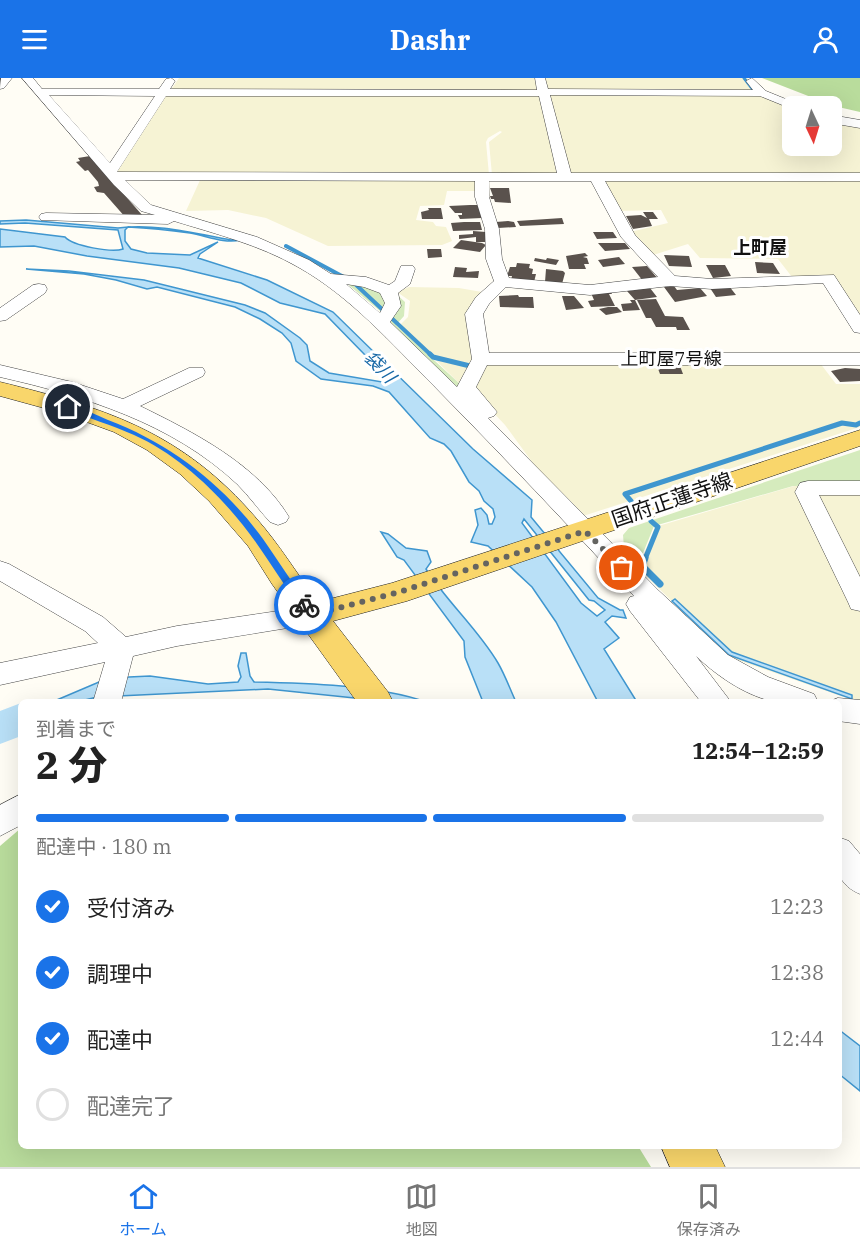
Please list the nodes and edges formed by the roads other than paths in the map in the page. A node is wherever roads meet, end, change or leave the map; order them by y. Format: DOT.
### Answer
graph roads {
  1 [pos="7,78"];
  2 [pos="27,78"];
  3 [pos="172,78"];
  4 [pos="540,78"];
  5 [pos="750,78"];
  6 [pos="0,86"];
  7 [pos="41,92"];
  8 [pos="162,92"];
  9 [pos="544,92"];
  10 [pos="762,93"];
  11 [pos="782,101"];
  12 [pos="842,121"];
  13 [pos="860,124"];
  14 [pos="113,173"];
  15 [pos="482,177"];
  16 [pos="565,177"];
  17 [pos="596,177"];
  18 [pos="860,177"];
  19 [pos="46,217"];
  20 [pos="180,219"];
  21 [pos="407,269"];
  22 [pos="327,279"];
  23 [pos="670,281"];
  24 [pos="502,282"];
  25 [pos="39,289"];
  26 [pos="389,292"];
  27 [pos="0,316"];
  28 [pos="380,321"];
  29 [pos="860,328"];
  30 [pos="481,359"];
  31 [pos="860,359"];
  32 [pos="0,371"];
  33 [pos="196,372"];
  34 [pos="0,389"];
  35 [pos="124,406"];
  36 [pos="860,438"];
  37 [pos="520,461"];
  38 [pos="860,488"];
  39 [pos="278,517"];
  40 [pos="572,535"];
  41 [pos="0,570"];
  42 [pos="627,573"];
  43 [pos="860,602"];
  44 [pos="312,615"];
  45 [pos="122,648"];
  46 [pos="0,674"];
  47 [pos="108,699"];
  48 [pos="374,699"];
  49 [pos="715,699"];
  50 [pos="796,699"];
  51 [pos="842,710"];
  52 [pos="860,712"];
  53 [pos="18,810"];
  54 [pos="0,822"];
  55 [pos="842,857"];
  56 [pos="860,878"];
  57 [pos="687,1149"];
  58 [pos="700,1167"];
  1 -- 6 [label="street"];
  2 -- 7 [label="street"];
  3 -- 8 [label="street"];
  4 -- 9 [label="street"];
  5 -- 10 [label="street"];
  7 -- 8 [label="street"];
  7 -- 14 [label="street"];
  8 -- 9 [label="street"];
  8 -- 14 [label="street"];
  9 -- 10 [label="street"];
  9 -- 16 [label="street"];
  10 -- 11 [label="street"];
  12 -- 13 [label="street"];
  14 -- 15 [label="street"];
  14 -- 20 [label="street"];
  15 -- 16 [label="street"];
  15 -- 24 [label="street"];
  16 -- 17 [label="street"];
  17 -- 18 [label="street"];
  17 -- 23 [label="street"];
  19 -- 20 [label="street"];
  20 -- 22 [label="street"];
  21 -- 26 [label="street"];
  22 -- 26 [label="street"];
  22 -- 28 [label="street"];
  23 -- 24 [label="street"];
  23 -- 29 [label="street"];
  24 -- 30 [label="street"];
  25 -- 27 [label="street"];
  26 -- 28 [label="street"];
  28 -- 37 [label="street"];
  30 -- 31 [label="street, 上町屋7号線"];
  30 -- 37 [label="street"];
  32 -- 35 [label="street"];
  33 -- 35 [label="street"];
  34 -- 44 [label="main road"];
  35 -- 39 [label="street"];
  36 -- 40 [label="main road, 国府正蓮寺線"];
  37 -- 40 [label="street"];
  38 -- 43 [label="street"];
  40 -- 42 [label="street"];
  40 -- 44 [label="main road, 国府正蓮寺線"];
  41 -- 45 [label="street"];
  42 -- 49 [label="street"];
  42 -- 50 [label="street"];
  44 -- 45 [label="street"];
  44 -- 48 [label="main road"];
  45 -- 46 [label="street"];
  45 -- 47 [label="street"];
  51 -- 52 [label="street"];
  53 -- 54 [label="street"];
  55 -- 56 [label="street"];
  57 -- 58 [label="main road"];
}
